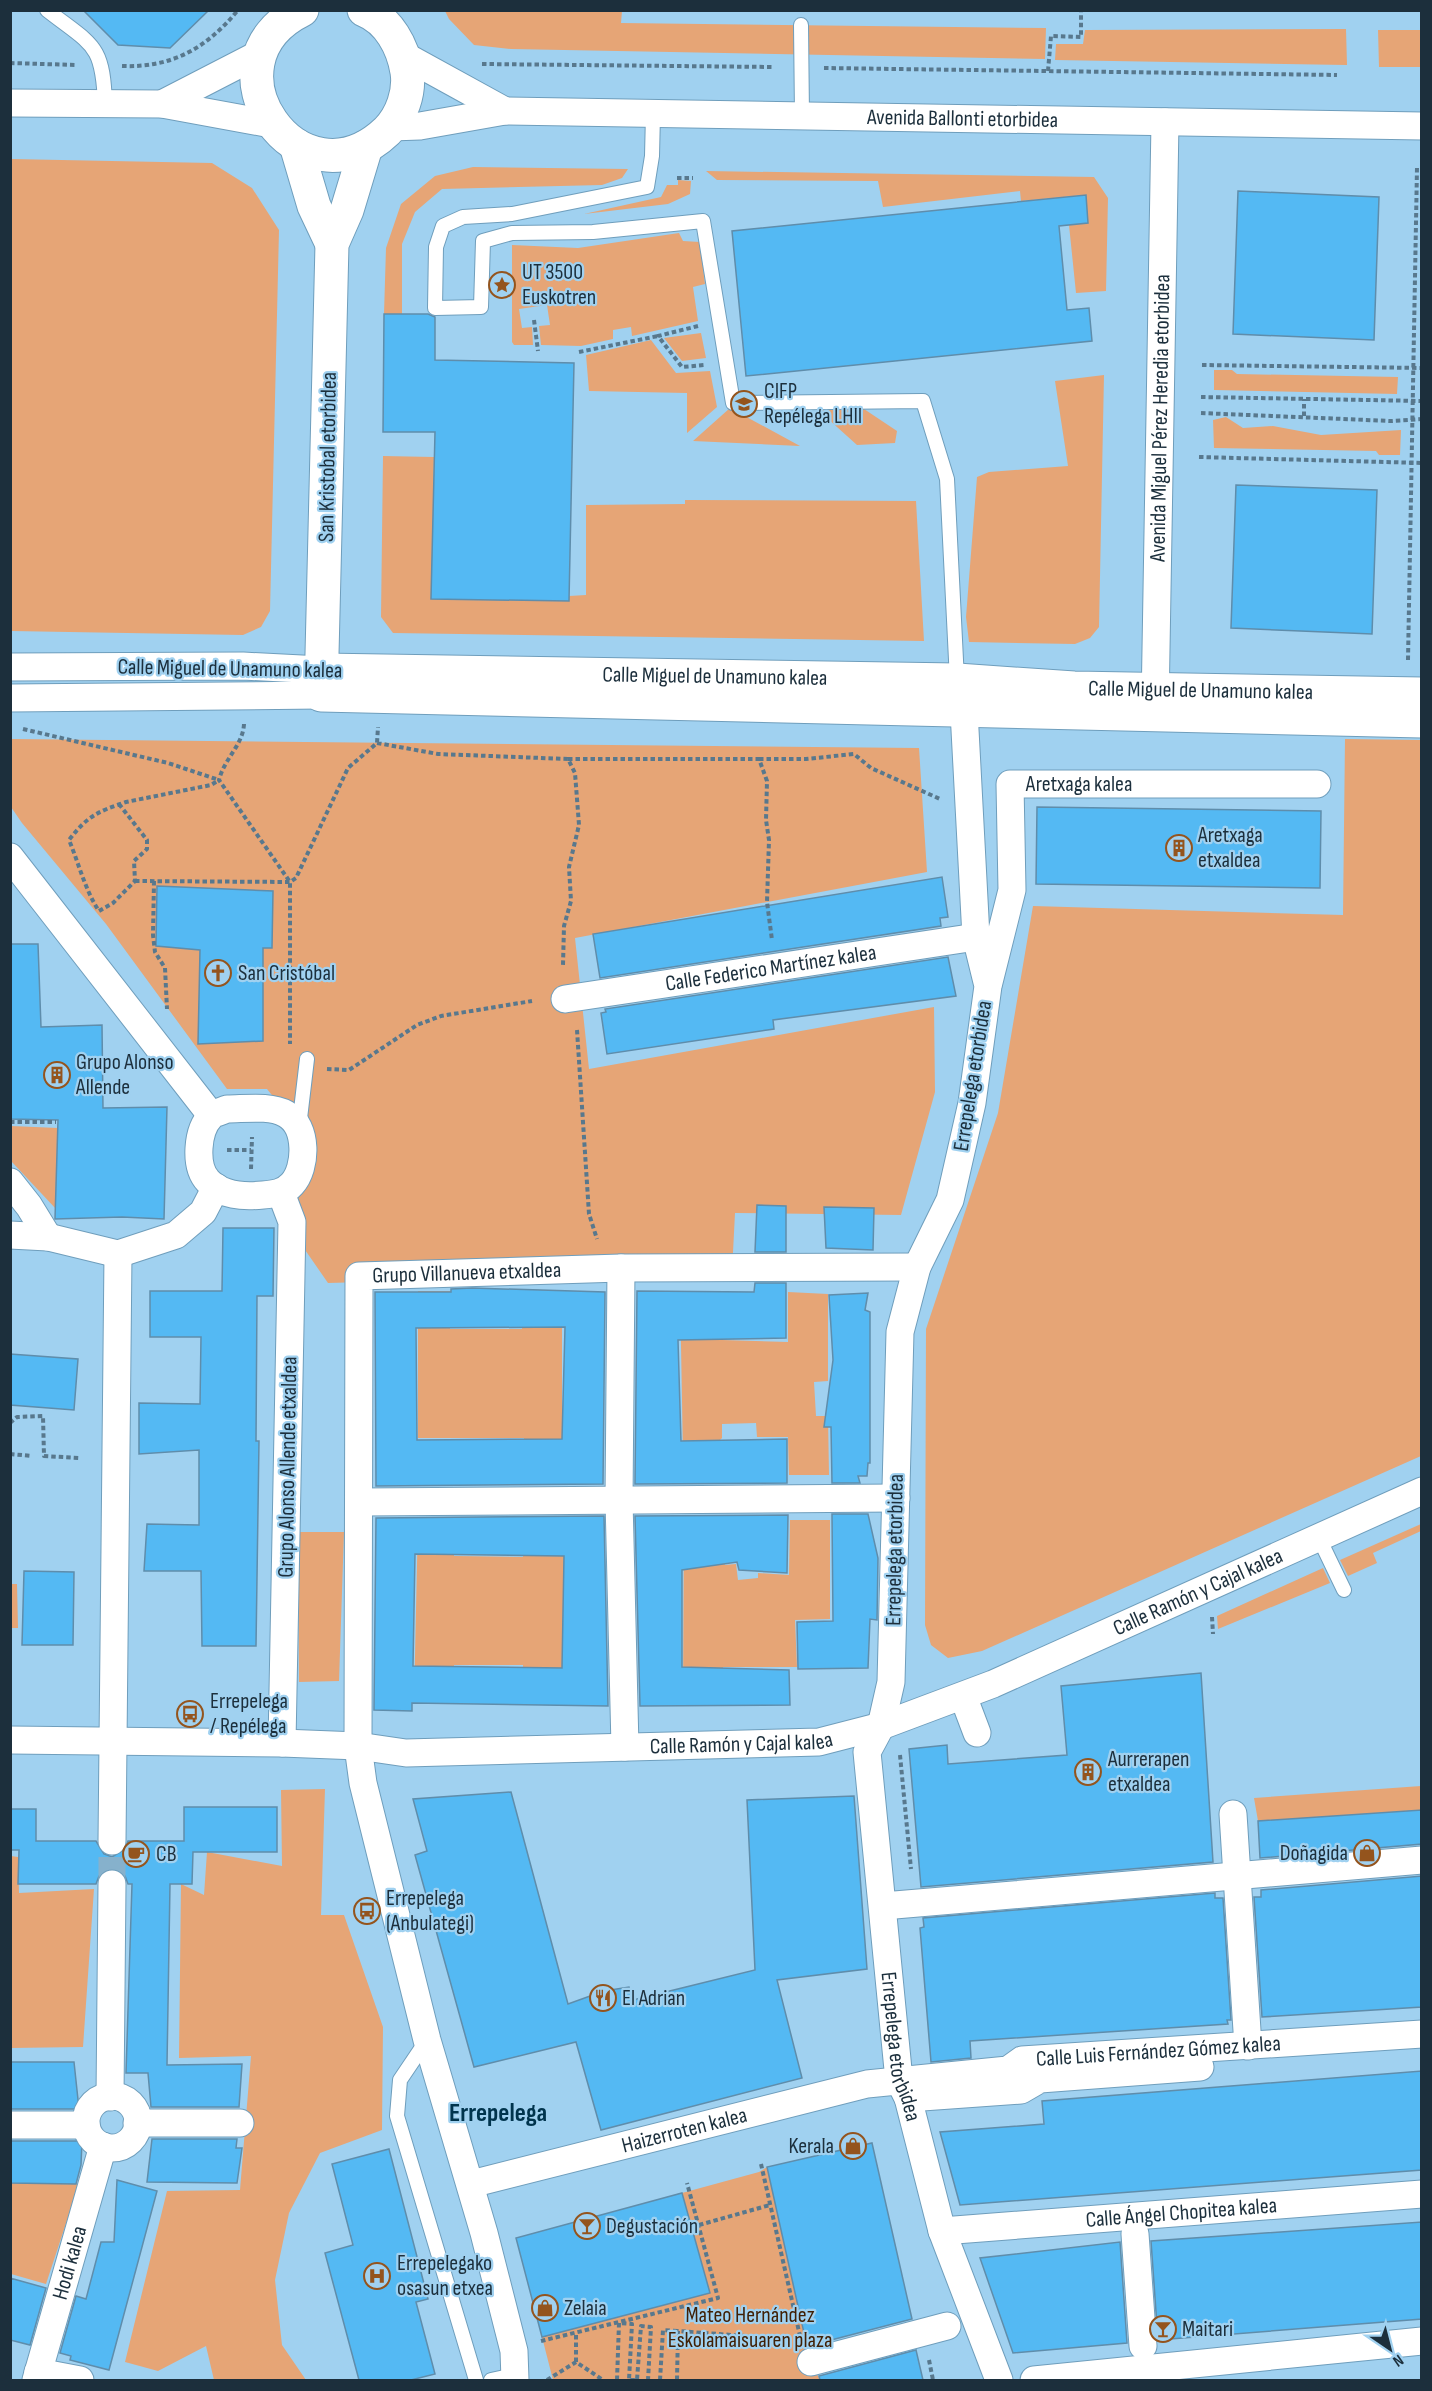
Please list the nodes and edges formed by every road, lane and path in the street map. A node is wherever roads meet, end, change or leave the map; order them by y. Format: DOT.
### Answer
graph roads {
  1 [pos="47,10"];
  2 [pos="238,10"];
  3 [pos="302,10"];
  4 [pos="364,10"];
  5 [pos="1081,10"];
  6 [pos="801,25"];
  7 [pos="400,35"];
  8 [pos="261,53"];
  9 [pos="10,63"];
  10 [pos="480,64"];
  11 [pos="103,66"];
  12 [pos="772,68"];
  13 [pos="824,68"];
  14 [pos="1048,71"];
  15 [pos="1337,75"];
  16 [pos="10,103"];
  17 [pos="162,104"];
  18 [pos="105,105"];
  19 [pos="505,111"];
  20 [pos="653,114"];
  21 [pos="802,116"];
  22 [pos="1165,122"];
  23 [pos="272,124"];
  24 [pos="1422,126"];
  25 [pos="391,127"];
  26 [pos="296,146"];
  27 [pos="366,147"];
  28 [pos="1417,168"];
  29 [pos="677,178"];
  30 [pos="693,178"];
  31 [pos="512,214"];
  32 [pos="512,233"];
  33 [pos="332,244"];
  34 [pos="534,320"];
  35 [pos="708,324"];
  36 [pos="657,336"];
  37 [pos="538,351"];
  38 [pos="579,352"];
  39 [pos="714,364"];
  40 [pos="1202,365"];
  41 [pos="1414,368"];
  42 [pos="1422,368"];
  43 [pos="1201,397"];
  44 [pos="1304,399"];
  45 [pos="1414,401"];
  46 [pos="1422,401"];
  47 [pos="1201,412"];
  48 [pos="1304,417"];
  49 [pos="1422,418"];
  50 [pos="1414,420"];
  51 [pos="1199,457"];
  52 [pos="1412,463"];
  53 [pos="1422,463"];
  54 [pos="1408,660"];
  55 [pos="10,667"];
  56 [pos="957,680"];
  57 [pos="321,682"];
  58 [pos="1422,694"];
  59 [pos="10,698"];
  60 [pos="1155,702"];
  61 [pos="964,711"];
  62 [pos="1422,721"];
  63 [pos="379,722"];
  64 [pos="244,723"];
  65 [pos="22,728"];
  66 [pos="377,743"];
  67 [pos="568,759"];
  68 [pos="759,759"];
  69 [pos="219,780"];
  70 [pos="1317,784"];
  71 [pos="119,804"];
  72 [pos="949,804"];
  73 [pos="10,857"];
  74 [pos="135,881"];
  75 [pos="154,881"];
  76 [pos="290,882"];
  77 [pos="976,937"];
  78 [pos="772,943"];
  79 [pos="563,965"];
  80 [pos="988,986"];
  81 [pos="565,999"];
  82 [pos="532,1001"];
  83 [pos="167,1014"];
  84 [pos="577,1030"];
  85 [pos="290,1051"];
  86 [pos="307,1059"];
  87 [pos="321,1069"];
  88 [pos="212,1115"];
  89 [pos="10,1122"];
  90 [pos="56,1122"];
  91 [pos="299,1130"];
  92 [pos="252,1133"];
  93 [pos="217,1150"];
  94 [pos="251,1150"];
  95 [pos="251,1179"];
  96 [pos="10,1182"];
  97 [pos="216,1187"];
  98 [pos="281,1193"];
  99 [pos="10,1235"];
  100 [pos="48,1237"];
  101 [pos="118,1254"];
  102 [pos="613,1268"];
  103 [pos="917,1268"];
  104 [pos="10,1423"];
  105 [pos="10,1454"];
  106 [pos="32,1456"];
  107 [pos="80,1458"];
  108 [pos="1422,1491"];
  109 [pos="896,1498"];
  110 [pos="619,1500"];
  111 [pos="360,1502"];
  112 [pos="1319,1538"];
  113 [pos="1344,1590"];
  114 [pos="1212,1614"];
  115 [pos="1213,1635"];
  116 [pos="963,1696"];
  117 [pos="881,1726"];
  118 [pos="977,1733"];
  119 [pos="10,1740"];
  120 [pos="113,1742"];
  121 [pos="282,1743"];
  122 [pos="358,1746"];
  123 [pos="625,1747"];
  124 [pos="900,1755"];
  125 [pos="1233,1814"];
  126 [pos="112,1841"];
  127 [pos="1422,1860"];
  128 [pos="911,1869"];
  129 [pos="1235,1878"];
  130 [pos="112,1884"];
  131 [pos="883,1906"];
  132 [pos="1422,2034"];
  133 [pos="427,2040"];
  134 [pos="1248,2046"];
  135 [pos="1422,2050"];
  136 [pos="903,2089"];
  137 [pos="110,2097"];
  138 [pos="138,2123"];
  139 [pos="240,2123"];
  140 [pos="10,2125"];
  141 [pos="86,2125"];
  142 [pos="103,2146"];
  143 [pos="761,2164"];
  144 [pos="687,2183"];
  145 [pos="471,2184"];
  146 [pos="1422,2194"];
  147 [pos="770,2205"];
  148 [pos="699,2225"];
  149 [pos="942,2230"];
  150 [pos="1135,2235"];
  151 [pos="619,2323"];
  152 [pos="947,2326"];
  153 [pos="678,2331"];
  154 [pos="576,2333"];
  155 [pos="1422,2341"];
  156 [pos="538,2342"];
  157 [pos="1143,2346"];
  158 [pos="937,2358"];
  159 [pos="808,2360"];
  160 [pos="576,2362"];
  161 [pos="37,2376"];
  162 [pos="997,2378"];
  163 [pos="506,2379"];
  164 [pos="80,2380"];
  165 [pos="476,2380"];
  166 [pos="547,2380"];
  167 [pos="603,2380"];
  168 [pos="617,2380"];
  169 [pos="648,2380"];
  170 [pos="660,2380"];
  171 [pos="677,2380"];
  172 [pos="933,2380"];
  173 [pos="1029,2380"];
  174 [pos="1034,2380"];
  1 -- 11 [label="lane"];
  2 -- 11 [label="path"];
  3 -- 8 [label="street"];
  4 -- 7 [label="street"];
  5 -- 14 [label="path"];
  6 -- 21 [label="lane"];
  7 -- 19 [label="street, Avenida Ballonti etorbidea"];
  7 -- 25 [label="street"];
  8 -- 17 [label="street"];
  8 -- 23 [label="street"];
  9 -- 11 [label="path"];
  10 -- 12 [label="path"];
  11 -- 18 [label="lane"];
  13 -- 14 [label="path"];
  14 -- 15 [label="path"];
  16 -- 18 [label="street"];
  17 -- 18 [label="street"];
  17 -- 23 [label="street"];
  19 -- 20 [label="street, Avenida Ballonti etorbidea"];
  19 -- 25 [label="street, Avenida Ballonti etorbidea"];
  20 -- 21 [label="street, Avenida Ballonti etorbidea"];
  20 -- 31 [label="lane"];
  21 -- 22 [label="street, Avenida Ballonti etorbidea"];
  22 -- 24 [label="street, Avenida Ballonti etorbidea"];
  22 -- 60 [label="street, Avenida Miguel Pérez Heredia etorbidea"];
  23 -- 26 [label="street"];
  25 -- 27 [label="street"];
  26 -- 27 [label="street"];
  26 -- 33 [label="street, San Kristobal etorbidea"];
  27 -- 33 [label="street, San Kristobal etorbidea"];
  28 -- 41 [label="path"];
  29 -- 30 [label="path"];
  31 -- 32 [label="lane"];
  31 -- 32 [label="lane"];
  32 -- 56 [label="lane"];
  33 -- 57 [label="street, San Kristobal etorbidea"];
  34 -- 37 [label="path"];
  35 -- 36 [label="path"];
  36 -- 38 [label="path"];
  36 -- 39 [label="path"];
  40 -- 41 [label="path"];
  41 -- 42 [label="path"];
  41 -- 45 [label="path"];
  43 -- 44 [label="path"];
  44 -- 45 [label="path"];
  44 -- 48 [label="path"];
  45 -- 46 [label="path"];
  45 -- 50 [label="path"];
  47 -- 48 [label="path"];
  48 -- 50 [label="path"];
  49 -- 50 [label="path"];
  50 -- 52 [label="path"];
  51 -- 52 [label="path"];
  52 -- 53 [label="path"];
  52 -- 54 [label="path"];
  55 -- 57 [label="street, Calle Miguel de Unamuno kalea"];
  56 -- 57 [label="street, Calle Miguel de Unamuno kalea"];
  56 -- 60 [label="street, Calle Miguel de Unamuno kalea"];
  57 -- 59 [label="street, Calle Miguel de Unamuno kalea"];
  57 -- 61 [label="street, Calle Miguel de Unamuno kalea"];
  58 -- 60 [label="street, Calle Miguel de Unamuno kalea"];
  60 -- 61 [label="street, Calle Miguel de Unamuno kalea"];
  60 -- 62 [label="street, Calle Miguel de Unamuno kalea"];
  61 -- 77 [label="street, Errepelega etorbidea"];
  63 -- 66 [label="path"];
  64 -- 69 [label="path"];
  65 -- 69 [label="path"];
  66 -- 67 [label="path"];
  66 -- 76 [label="path"];
  67 -- 68 [label="path"];
  67 -- 79 [label="path"];
  68 -- 72 [label="path"];
  68 -- 78 [label="path"];
  69 -- 71 [label="path"];
  69 -- 76 [label="path"];
  70 -- 80 [label="street, Aretxaga kalea"];
  71 -- 74 [label="path"];
  71 -- 74 [label="path"];
  73 -- 88 [label="street"];
  74 -- 75 [label="path"];
  75 -- 76 [label="path"];
  75 -- 83 [label="path"];
  76 -- 85 [label="path"];
  77 -- 80 [label="street, Errepelega etorbidea"];
  77 -- 81 [label="street, Calle Federico Martínez kalea"];
  80 -- 103 [label="street, Errepelega etorbidea"];
  82 -- 87 [label="path"];
  84 -- 102 [label="path"];
  86 -- 91 [label="lane"];
  88 -- 91 [label="street"];
  88 -- 97 [label="street"];
  89 -- 90 [label="path"];
  91 -- 98 [label="street"];
  92 -- 94 [label="path"];
  93 -- 94 [label="path"];
  94 -- 95 [label="path"];
  96 -- 100 [label="street"];
  97 -- 98 [label="street"];
  97 -- 101 [label="street"];
  98 -- 121 [label="street, Grupo Alonso Allende etxaldea"];
  99 -- 100 [label="street"];
  100 -- 101 [label="street"];
  101 -- 120 [label="street"];
  102 -- 103 [label="street, Grupo Villanueva etxaldea"];
  102 -- 110 [label="street"];
  102 -- 111 [label="street, Grupo Villanueva etxaldea"];
  103 -- 109 [label="street, Errepelega etorbidea"];
  104 -- 107 [label="path"];
  105 -- 106 [label="path"];
  108 -- 112 [label="street, Calle Ramón y Cajal kalea"];
  109 -- 110 [label="street"];
  109 -- 117 [label="street, Errepelega etorbidea"];
  110 -- 111 [label="street"];
  110 -- 123 [label="street"];
  111 -- 122 [label="street, Grupo Villanueva etxaldea"];
  112 -- 113 [label="lane"];
  112 -- 116 [label="street, Calle Ramón y Cajal kalea"];
  114 -- 115 [label="path"];
  116 -- 117 [label="street, Calle Ramón y Cajal kalea"];
  116 -- 118 [label="street"];
  117 -- 123 [label="street, Calle Ramón y Cajal kalea"];
  117 -- 131 [label="street, Errepelega etorbidea"];
  119 -- 120 [label="street, Calle Ramón y Cajal kalea"];
  120 -- 121 [label="street, Calle Ramón y Cajal kalea"];
  120 -- 126 [label="street"];
  121 -- 122 [label="street, Calle Ramón y Cajal kalea"];
  122 -- 123 [label="street, Calle Ramón y Cajal kalea"];
  122 -- 133 [label="street, Grupo Villanueva etxaldea"];
  124 -- 128 [label="path"];
  125 -- 129 [label="street"];
  127 -- 129 [label="street"];
  129 -- 131 [label="street"];
  129 -- 134 [label="street"];
  130 -- 137 [label="street"];
  131 -- 136 [label="street, Errepelega etorbidea"];
  132 -- 134 [label="street, Calle Luis Fernández Gómez kalea"];
  133 -- 145 [label="street, Grupo Villanueva etxaldea"];
  133 -- 165 [label="lane"];
  134 -- 136 [label="street, Calle Luis Fernández Gómez kalea"];
  135 -- 136 [label="street, Calle Luis Fernández Gómez kalea"];
  136 -- 145 [label="street, Haizerroten kalea"];
  136 -- 149 [label="street, Errepelega etorbidea"];
  137 -- 138 [label="street"];
  137 -- 141 [label="street"];
  138 -- 139 [label="street"];
  138 -- 142 [label="street"];
  140 -- 141 [label="street"];
  141 -- 142 [label="street"];
  142 -- 161 [label="street, Hodi kalea"];
  143 -- 147 [label="path"];
  144 -- 148 [label="path"];
  145 -- 163 [label="street, Grupo Villanueva etxaldea"];
  146 -- 149 [label="street, Calle Ángel Chopitea kalea"];
  147 -- 148 [label="path"];
  147 -- 159 [label="path"];
  148 -- 151 [label="path"];
  149 -- 162 [label="street, Errepelega etorbidea"];
  150 -- 157 [label="street, Calle Ángel Chopitea kalea"];
  151 -- 154 [label="path"];
  151 -- 168 [label="path"];
  151 -- 169 [label="path"];
  152 -- 159 [label="street"];
  153 -- 159 [label="path"];
  153 -- 170 [label="path"];
  153 -- 171 [label="path"];
  154 -- 156 [label="path"];
  154 -- 160 [label="path"];
  155 -- 174 [label="street"];
  158 -- 172 [label="path"];
  160 -- 166 [label="path"];
  160 -- 167 [label="path"];
  161 -- 164 [label="street"];
  162 -- 173 [label="street"];
}
